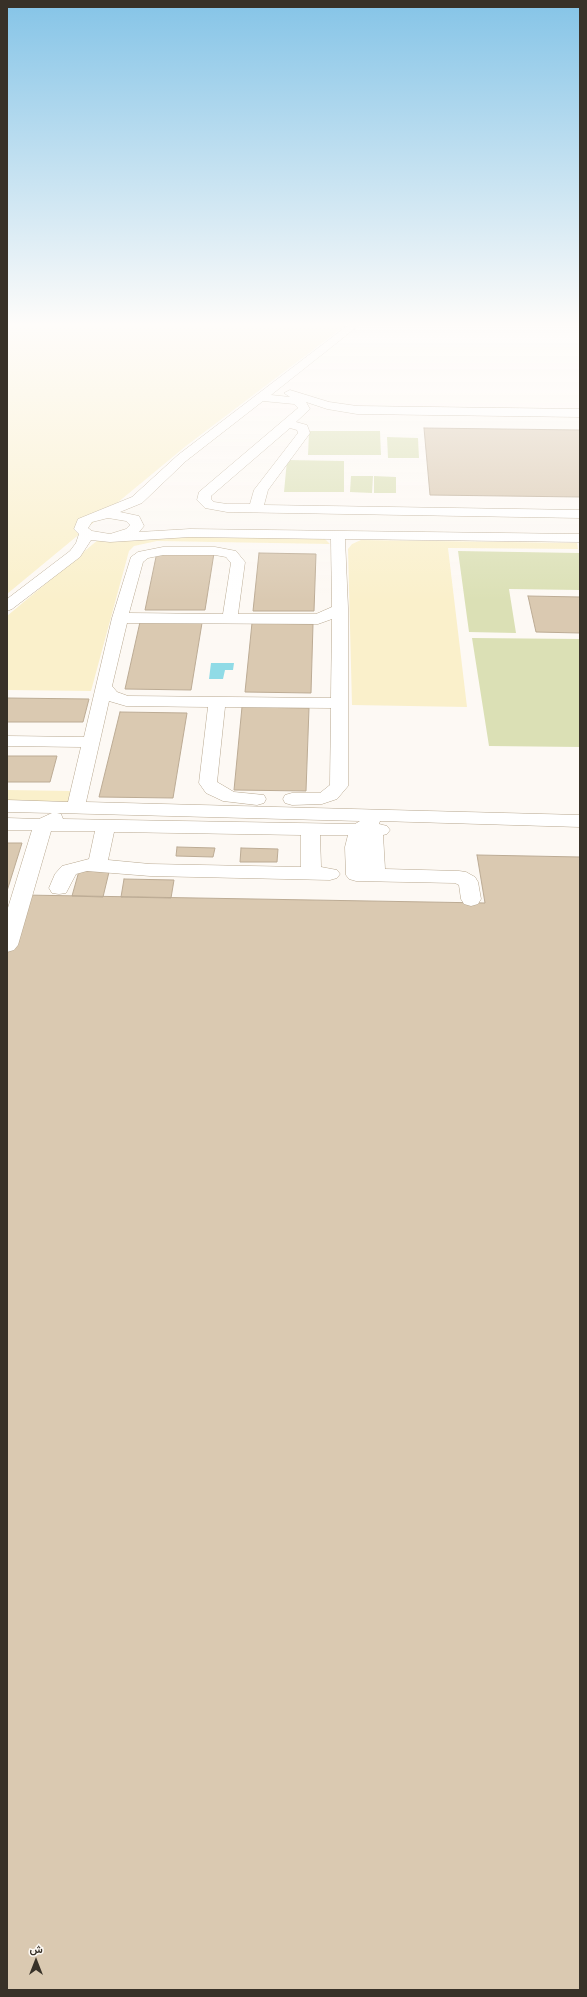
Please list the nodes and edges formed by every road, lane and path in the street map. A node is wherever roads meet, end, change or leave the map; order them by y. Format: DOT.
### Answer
graph roads {
  1 [pos="238,415"];
  2 [pos="297,415"];
  3 [pos="288,423"];
  4 [pos="137,500"];
  5 [pos="256,508"];
  6 [pos="391,511"];
  7 [pos="419,511"];
  8 [pos="100,514"];
  9 [pos="580,514"];
  10 [pos="134,520"];
  11 [pos="190,533"];
  12 [pos="86,534"];
  13 [pos="338,535"];
  14 [pos="393,536"];
  15 [pos="425,536"];
  16 [pos="118,537"];
  17 [pos="580,538"];
  18 [pos="7,606"];
  19 [pos="340,608"];
  20 [pos="120,618"];
  21 [pos="230,618"];
  22 [pos="318,618"];
  23 [pos="340,630"];
  24 [pos="105,688"];
  25 [pos="217,702"];
  26 [pos="340,703"];
  27 [pos="7,741"];
  28 [pos="92,742"];
  29 [pos="7,806"];
  30 [pos="76,807"];
  31 [pos="232,812"];
  32 [pos="494,818"];
  33 [pos="580,821"];
  34 [pos="7,824"];
  35 [pos="42,824"];
  36 [pos="106,825"];
  37 [pos="310,829"];
  38 [pos="366,830"];
  39 [pos="580,832"];
  40 [pos="97,865"];
  41 [pos="59,888"];
  42 [pos="471,899"];
  43 [pos="7,945"];
  1 -- 4 [label="street"];
  2 -- 3 [label="street"];
  3 -- 5 [label="street"];
  3 -- 5 [label="street"];
  4 -- 8 [label="street"];
  4 -- 10 [label="street"];
  5 -- 6 [label="street"];
  6 -- 7 [label="street"];
  6 -- 14 [label="street"];
  7 -- 9 [label="street"];
  7 -- 15 [label="street"];
  8 -- 10 [label="street"];
  8 -- 12 [label="street"];
  10 -- 11 [label="street"];
  10 -- 16 [label="street"];
  11 -- 13 [label="street"];
  11 -- 16 [label="street"];
  12 -- 16 [label="street"];
  12 -- 18 [label="street"];
  13 -- 14 [label="street"];
  13 -- 19 [label="street"];
  14 -- 15 [label="street"];
  15 -- 17 [label="street"];
  19 -- 22 [label="street"];
  19 -- 23 [label="street"];
  20 -- 21 [label="street"];
  20 -- 21 [label="street"];
  20 -- 24 [label="street"];
  21 -- 22 [label="street"];
  22 -- 23 [label="street"];
  23 -- 26 [label="street"];
  24 -- 25 [label="street"];
  24 -- 28 [label="street"];
  25 -- 26 [label="street"];
  25 -- 26 [label="street"];
  27 -- 28 [label="street"];
  28 -- 30 [label="street"];
  29 -- 30 [label="street"];
  30 -- 31 [label="street"];
  31 -- 32 [label="street"];
  31 -- 35 [label="street"];
  32 -- 33 [label="street"];
  32 -- 38 [label="street"];
  34 -- 35 [label="street"];
  35 -- 36 [label="street"];
  35 -- 43 [label="street"];
  36 -- 37 [label="street"];
  36 -- 40 [label="street"];
  37 -- 38 [label="street"];
  37 -- 40 [label="street"];
  38 -- 39 [label="street"];
  38 -- 42 [label="street"];
  40 -- 41 [label="street"];
}
